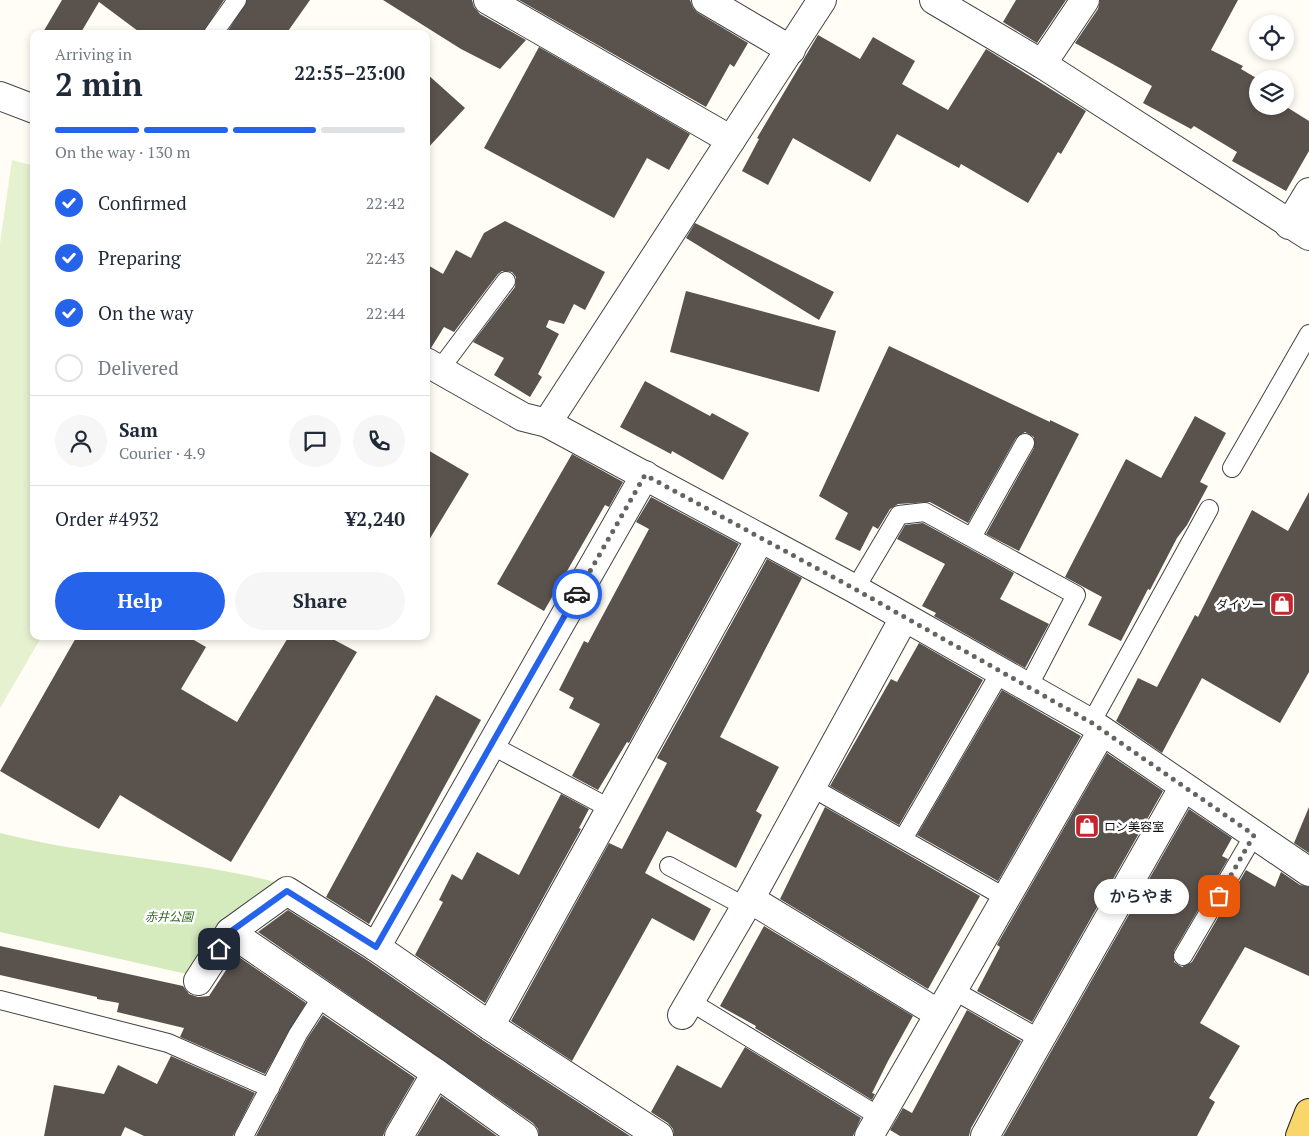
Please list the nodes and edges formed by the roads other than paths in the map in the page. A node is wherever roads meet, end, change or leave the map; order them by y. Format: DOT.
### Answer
graph roads {
  1 [pos="237,0"];
  2 [pos="488,0"];
  3 [pos="706,0"];
  4 [pos="822,0"];
  5 [pos="934,0"];
  6 [pos="1085,0"];
  7 [pos="216,30"];
  8 [pos="791,50"];
  9 [pos="1042,64"];
  10 [pos="0,96"];
  11 [pos="30,107"];
  12 [pos="731,140"];
  13 [pos="1309,192"];
  14 [pos="1299,230"];
  15 [pos="506,281"];
  16 [pos="1309,334"];
  17 [pos="433,365"];
  18 [pos="547,423"];
  19 [pos="1025,444"];
  20 [pos="1232,468"];
  21 [pos="645,475"];
  22 [pos="1209,509"];
  23 [pos="972,537"];
  24 [pos="760,539"];
  25 [pos="855,589"];
  26 [pos="904,618"];
  27 [pos="1001,671"];
  28 [pos="1028,687"];
  29 [pos="1097,727"];
  30 [pos="491,745"];
  31 [pos="811,787"];
  32 [pos="1183,788"];
  33 [pos="611,809"];
  34 [pos="1254,835"];
  35 [pos="903,839"];
  36 [pos="669,866"];
  37 [pos="1309,872"];
  38 [pos="1006,898"];
  39 [pos="748,903"];
  40 [pos="230,932"];
  41 [pos="376,947"];
  42 [pos="1184,956"];
  43 [pos="198,981"];
  44 [pos="953,990"];
  45 [pos="323,995"];
  46 [pos="0,1000"];
  47 [pos="686,1009"];
  48 [pos="939,1014"];
  49 [pos="490,1026"];
  50 [pos="1040,1039"];
  51 [pos="436,1073"];
  52 [pos="270,1088"];
  53 [pos="1309,1113"];
  54 [pos="874,1126"];
  55 [pos="244,1136"];
  56 [pos="399,1136"];
  57 [pos="524,1136"];
  58 [pos="659,1136"];
  59 [pos="985,1136"];
  60 [pos="1300,1136"];
  1 -- 7 [label="lane"];
  2 -- 12 [label="street"];
  3 -- 8 [label="street"];
  4 -- 8 [label="street"];
  5 -- 9 [label="street"];
  6 -- 9 [label="street"];
  8 -- 12 [label="street"];
  9 -- 14 [label="street"];
  10 -- 11 [label="street"];
  12 -- 18 [label="street"];
  13 -- 14 [label="street"];
  15 -- 17 [label="lane"];
  16 -- 20 [label="lane"];
  17 -- 18 [label="street"];
  18 -- 21 [label="street"];
  19 -- 23 [label="lane"];
  21 -- 24 [label="street"];
  21 -- 30 [label="street"];
  22 -- 29 [label="lane"];
  23 -- 25 [label="lane"];
  23 -- 28 [label="lane"];
  24 -- 25 [label="street"];
  24 -- 33 [label="street"];
  25 -- 26 [label="street"];
  26 -- 27 [label="street"];
  26 -- 31 [label="street"];
  27 -- 28 [label="street"];
  27 -- 35 [label="lane"];
  28 -- 29 [label="street"];
  29 -- 32 [label="street"];
  29 -- 38 [label="street"];
  30 -- 33 [label="lane"];
  30 -- 41 [label="street"];
  31 -- 35 [label="lane"];
  31 -- 39 [label="street"];
  32 -- 34 [label="street"];
  32 -- 50 [label="street"];
  33 -- 49 [label="street"];
  34 -- 37 [label="street"];
  34 -- 42 [label="lane"];
  35 -- 38 [label="lane"];
  36 -- 39 [label="lane"];
  38 -- 44 [label="street"];
  39 -- 47 [label="street"];
  39 -- 48 [label="street"];
  40 -- 41 [label="street"];
  40 -- 43 [label="street"];
  40 -- 45 [label="street"];
  41 -- 49 [label="street"];
  44 -- 48 [label="street"];
  44 -- 50 [label="lane"];
  45 -- 51 [label="street"];
  45 -- 52 [label="lane"];
  46 -- 52 [label="lane"];
  47 -- 54 [label="lane"];
  48 -- 54 [label="street"];
  49 -- 58 [label="street"];
  50 -- 59 [label="street"];
  51 -- 56 [label="street"];
  51 -- 57 [label="street"];
  52 -- 55 [label="lane"];
  53 -- 60 [label="main road"];
}
